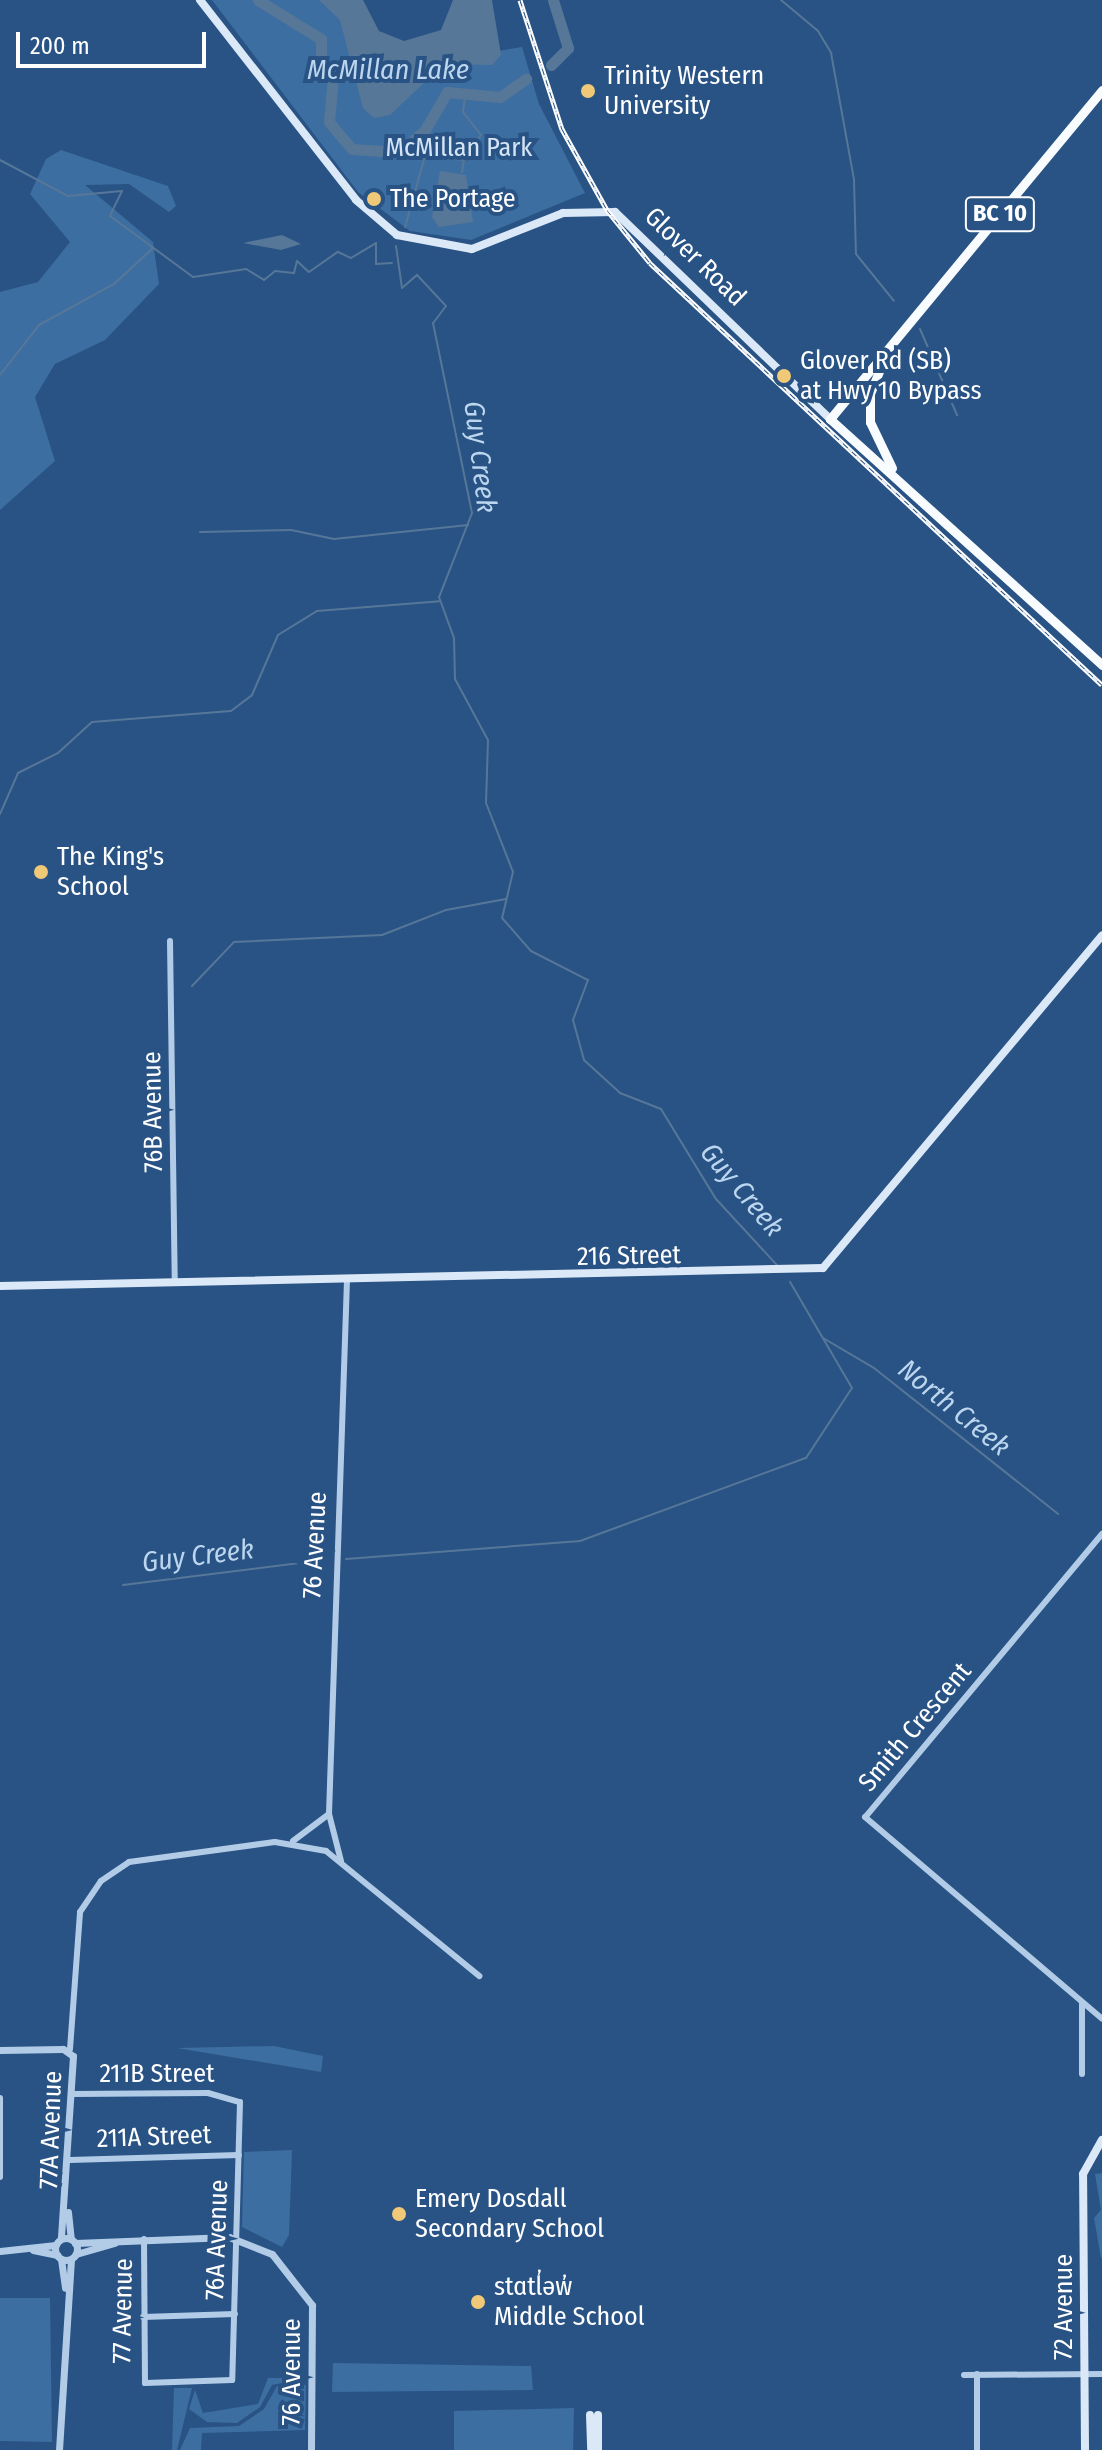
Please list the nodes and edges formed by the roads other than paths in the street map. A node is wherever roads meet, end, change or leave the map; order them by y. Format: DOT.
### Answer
graph roads {
  1 [pos="200,0"];
  2 [pos="1102,90"];
  3 [pos="897,337"];
  4 [pos="830,419"];
  5 [pos="898,478"];
  6 [pos="1102,665"];
  7 [pos="1102,935"];
  8 [pos="170,941"];
  9 [pos="347,1279"];
  10 [pos="175,1283"];
  11 [pos="0,1286"];
  12 [pos="1102,1534"];
  13 [pos="329,1814"];
  14 [pos="293,1841"];
  15 [pos="341,1861"];
  16 [pos="479,1976"];
  17 [pos="1082,2003"];
  18 [pos="1102,2019"];
  19 [pos="70,2049"];
  20 [pos="0,2050"];
  21 [pos="1082,2074"];
  22 [pos="72,2094"];
  23 [pos="1,2099"];
  24 [pos="240,2102"];
  25 [pos="1102,2140"];
  26 [pos="239,2155"];
  27 [pos="70,2160"];
  28 [pos="1,2176"];
  29 [pos="68,2212"];
  30 [pos="235,2238"];
  31 [pos="144,2239"];
  32 [pos="73,2241"];
  33 [pos="58,2242"];
  34 [pos="114,2243"];
  35 [pos="33,2250"];
  36 [pos="0,2251"];
  37 [pos="74,2256"];
  38 [pos="59,2257"];
  39 [pos="65,2288"];
  40 [pos="235,2314"];
  41 [pos="143,2317"];
  42 [pos="977,2374"];
  43 [pos="1084,2374"];
  44 [pos="1102,2374"];
  45 [pos="964,2375"];
  46 [pos="145,2383"];
  47 [pos="59,2450"];
  48 [pos="311,2450"];
  49 [pos="591,2450"];
  50 [pos="598,2450"];
  51 [pos="977,2450"];
  52 [pos="1085,2450"];
  1 -- 4 [label="main road, Glover Road"];
  2 -- 3 [label="highway, BC 10"];
  3 -- 4 [label="highway, BC 10"];
  3 -- 5 [label="highway"];
  4 -- 5 [label="highway, Glover Road"];
  5 -- 6 [label="highway, Glover Road"];
  7 -- 9 [label="main road, 216 Street"];
  8 -- 10 [label="street, 76B Avenue"];
  9 -- 10 [label="main road, 216 Street"];
  9 -- 13 [label="street, 76 Avenue"];
  10 -- 11 [label="main road, 216 Street"];
  12 -- 17 [label="street, Smith Crescent"];
  13 -- 14 [label="street"];
  13 -- 15 [label="street, 76 Avenue"];
  14 -- 15 [label="street"];
  14 -- 19 [label="street"];
  15 -- 16 [label="street"];
  17 -- 18 [label="street, Smith Crescent"];
  17 -- 21 [label="street"];
  19 -- 20 [label="street"];
  19 -- 22 [label="street, 77A Avenue"];
  22 -- 24 [label="street, 211B Street"];
  22 -- 27 [label="street, 77A Avenue"];
  23 -- 28 [label="street"];
  24 -- 26 [label="street, 76A Avenue"];
  25 -- 43 [label="main road, 72 Avenue"];
  26 -- 27 [label="street, 211A Street"];
  26 -- 30 [label="street, 76A Avenue"];
  27 -- 29 [label="street, 77A Avenue"];
  29 -- 32 [label="street, 77A Avenue"];
  29 -- 33 [label="street, 77A Avenue"];
  30 -- 31 [label="street"];
  30 -- 40 [label="street, 76A Avenue"];
  30 -- 48 [label="street, 76 Avenue"];
  31 -- 34 [label="street"];
  31 -- 41 [label="street, 77 Avenue"];
  32 -- 33 [label="street"];
  32 -- 34 [label="street"];
  32 -- 37 [label="street, 77A Avenue"];
  33 -- 35 [label="street"];
  33 -- 38 [label="street"];
  34 -- 37 [label="street"];
  35 -- 36 [label="street"];
  35 -- 38 [label="street"];
  37 -- 38 [label="street"];
  37 -- 39 [label="street"];
  38 -- 39 [label="street"];
  39 -- 47 [label="street"];
  40 -- 41 [label="street"];
  40 -- 46 [label="street, 76A Avenue"];
  41 -- 46 [label="street, 77 Avenue"];
  42 -- 43 [label="street"];
  42 -- 45 [label="street"];
  42 -- 51 [label="street"];
  43 -- 44 [label="street"];
  43 -- 52 [label="main road, 72 Avenue"];
  49 -- 50 [label="main road"];
}
